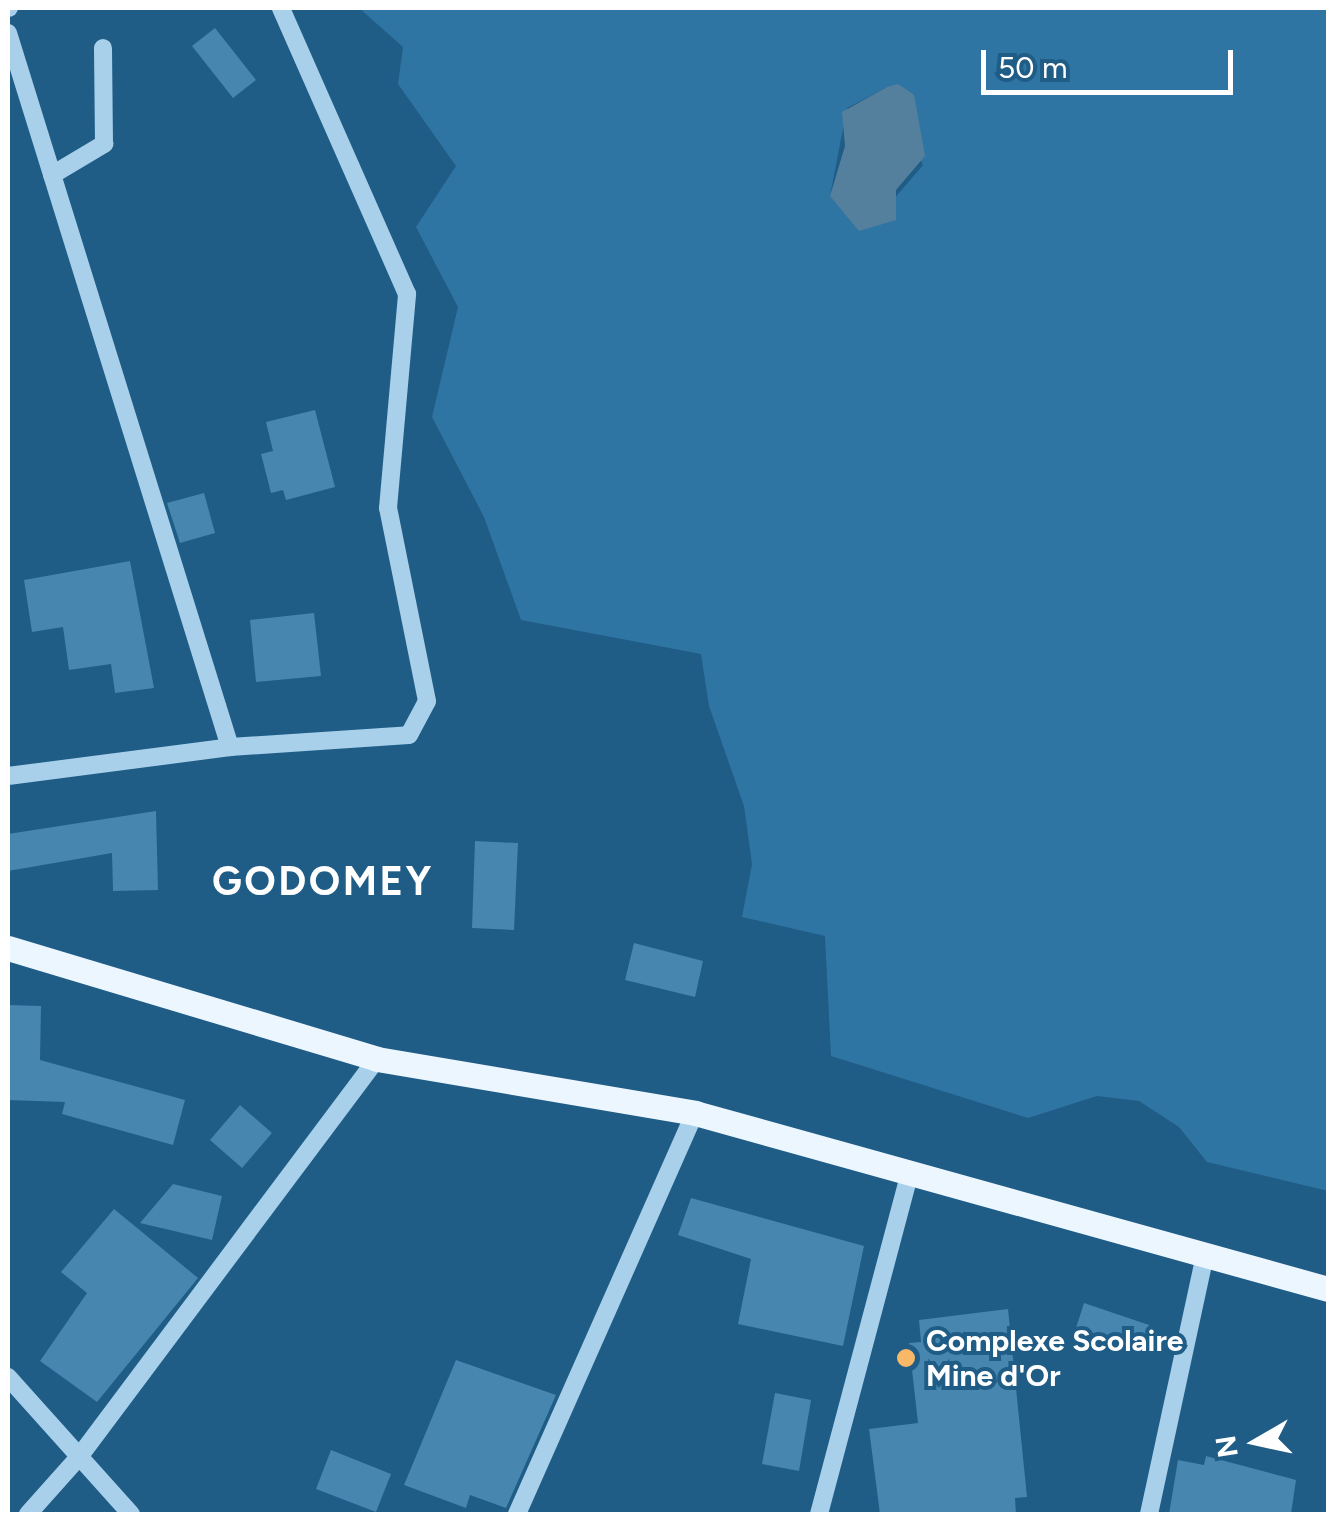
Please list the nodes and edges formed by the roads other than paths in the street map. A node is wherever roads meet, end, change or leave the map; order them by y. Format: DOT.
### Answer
graph roads {
  1 [pos="282,8"];
  2 [pos="8,33"];
  3 [pos="103,48"];
  4 [pos="52,175"];
  5 [pos="230,747"];
  6 [pos="8,776"];
  7 [pos="8,948"];
  8 [pos="377,1058"];
  9 [pos="695,1113"];
  10 [pos="908,1175"];
  11 [pos="1205,1254"];
  12 [pos="1328,1289"];
  13 [pos="8,1377"];
  14 [pos="79,1457"];
  15 [pos="28,1514"];
  16 [pos="130,1514"];
  17 [pos="517,1514"];
  18 [pos="820,1514"];
  19 [pos="1148,1514"];
  1 -- 5 [label="street"];
  2 -- 4 [label="street"];
  3 -- 4 [label="street"];
  4 -- 5 [label="street"];
  5 -- 6 [label="street"];
  7 -- 8 [label="main road"];
  8 -- 9 [label="main road"];
  8 -- 14 [label="street"];
  9 -- 10 [label="main road"];
  9 -- 17 [label="street"];
  10 -- 11 [label="main road"];
  10 -- 18 [label="street"];
  11 -- 12 [label="main road"];
  11 -- 19 [label="street"];
  13 -- 14 [label="street"];
  14 -- 15 [label="street"];
  14 -- 16 [label="street"];
}
